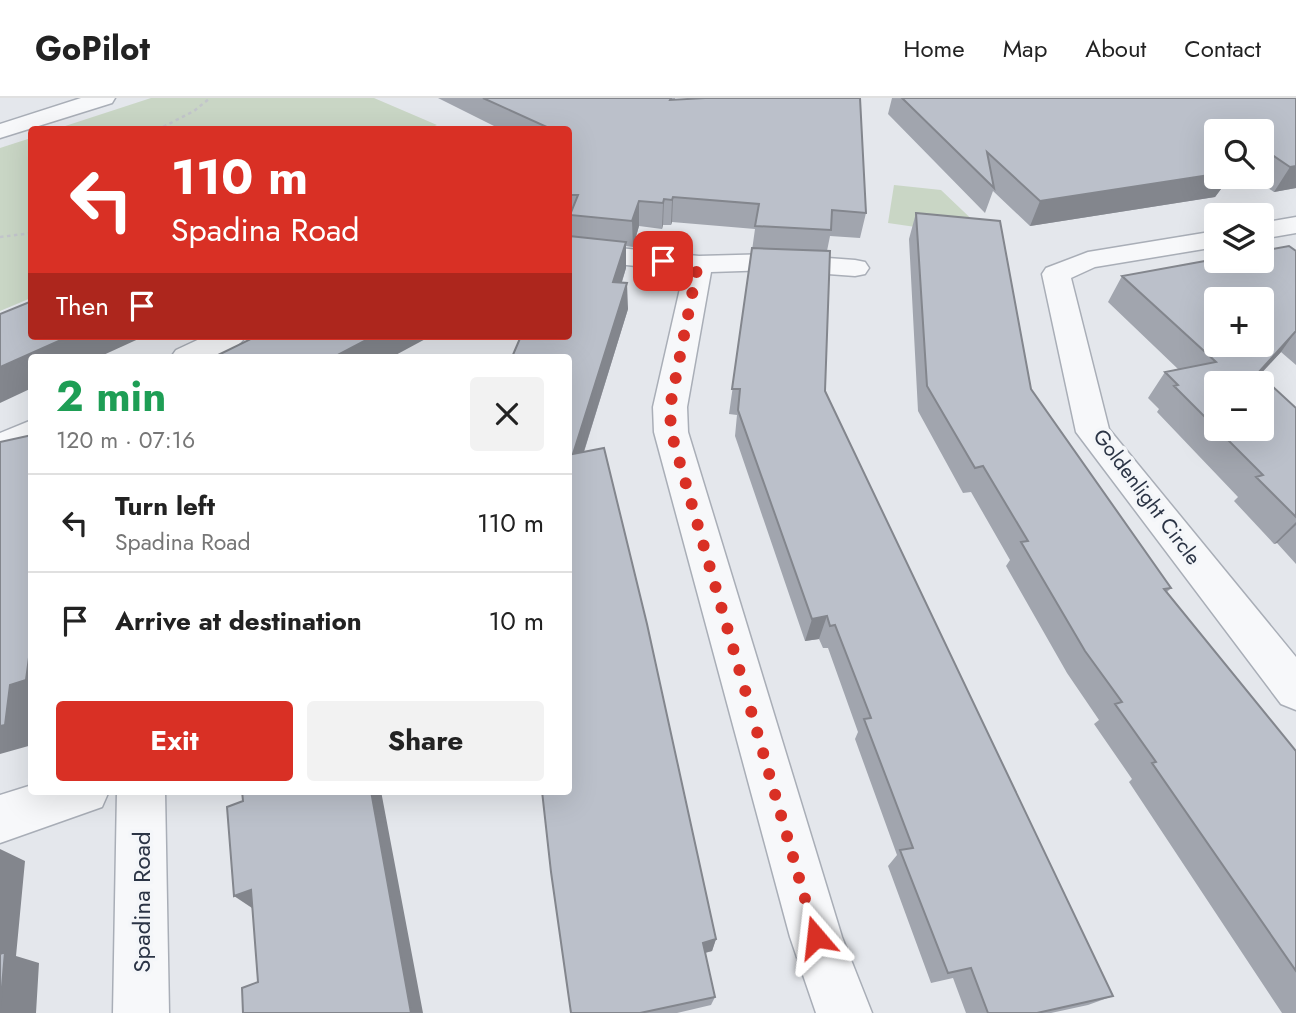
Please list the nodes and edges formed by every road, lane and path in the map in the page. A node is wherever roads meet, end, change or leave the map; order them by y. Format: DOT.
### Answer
graph roads {
  1 [pos="104,98"];
  2 [pos="210,98"];
  3 [pos="165,126"];
  4 [pos="0,131"];
  5 [pos="28,234"];
  6 [pos="0,237"];
  7 [pos="1204,241"];
  8 [pos="572,251"];
  9 [pos="698,264"];
  10 [pos="855,268"];
  11 [pos="223,340"];
  12 [pos="193,354"];
  13 [pos="28,434"];
  14 [pos="0,447"];
  15 [pos="1296,690"];
  16 [pos="73,795"];
  17 [pos="141,795"];
  18 [pos="0,820"];
  19 [pos="142,1013"];
  20 [pos="844,1013"];
  1 -- 4 [label="street"];
  2 -- 3 [label="path"];
  5 -- 6 [label="path"];
  7 -- 15 [label="street, Goldenlight Circle"];
  8 -- 9 [label="street"];
  9 -- 10 [label="street"];
  9 -- 20 [label="street"];
  11 -- 12 [label="street"];
  13 -- 14 [label="street"];
  16 -- 18 [label="street"];
  17 -- 19 [label="street, Spadina Road"];
}
